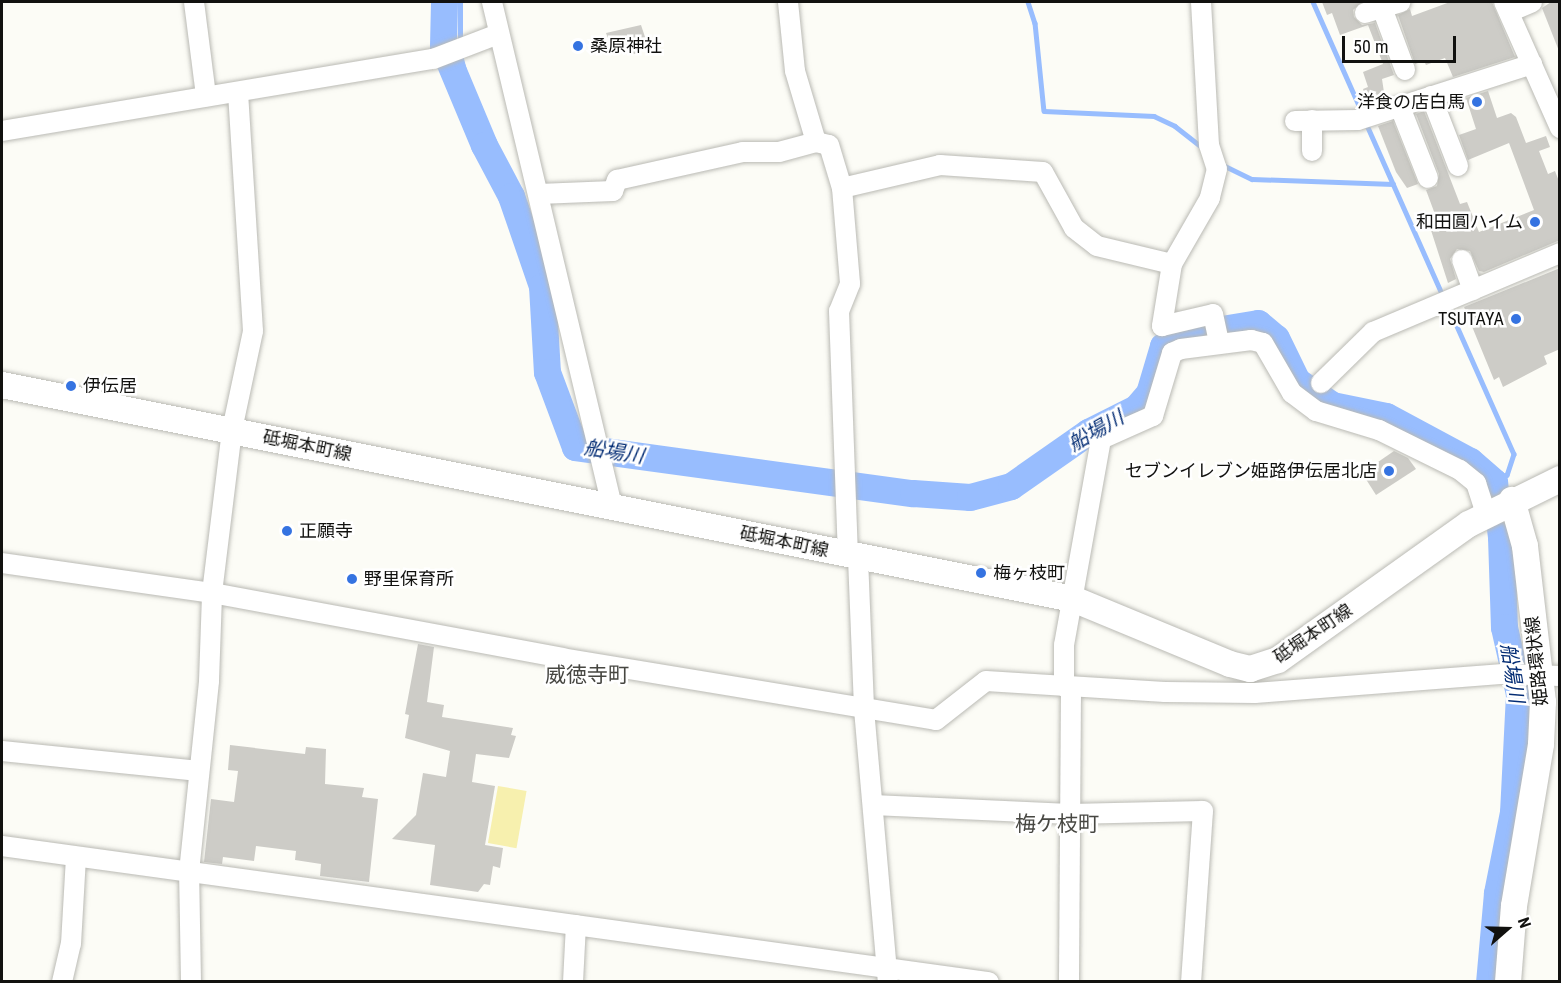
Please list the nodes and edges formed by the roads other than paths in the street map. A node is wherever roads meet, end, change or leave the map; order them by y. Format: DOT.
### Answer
graph roads {
  1 [pos="194,2"];
  2 [pos="494,2"];
  3 [pos="788,2"];
  4 [pos="1202,2"];
  5 [pos="1532,2"];
  6 [pos="1507,7"];
  7 [pos="1382,8"];
  8 [pos="498,34"];
  9 [pos="1532,64"];
  10 [pos="1405,70"];
  11 [pos="238,93"];
  12 [pos="206,96"];
  13 [pos="1431,96"];
  14 [pos="1400,107"];
  15 [pos="1560,128"];
  16 [pos="2,130"];
  17 [pos="816,142"];
  18 [pos="1312,151"];
  19 [pos="1458,165"];
  20 [pos="1428,178"];
  21 [pos="842,188"];
  22 [pos="539,194"];
  23 [pos="1560,253"];
  24 [pos="1462,260"];
  25 [pos="1172,264"];
  26 [pos="1473,290"];
  27 [pos="1219,342"];
  28 [pos="1321,383"];
  29 [pos="2,385"];
  30 [pos="232,430"];
  31 [pos="1560,479"];
  32 [pos="612,506"];
  33 [pos="1499,507"];
  34 [pos="853,556"];
  35 [pos="2,562"];
  36 [pos="212,593"];
  37 [pos="1073,599"];
  38 [pos="1258,667"];
  39 [pos="1543,674"];
  40 [pos="1064,686"];
  41 [pos="1255,693"];
  42 [pos="864,709"];
  43 [pos="2,751"];
  44 [pos="199,771"];
  45 [pos="873,806"];
  46 [pos="1070,814"];
  47 [pos="2,846"];
  48 [pos="76,857"];
  49 [pos="189,872"];
  50 [pos="576,925"];
  51 [pos="888,974"];
  52 [pos="62,981"];
  53 [pos="191,981"];
  54 [pos="573,981"];
  55 [pos="989,981"];
  56 [pos="1069,981"];
  57 [pos="1191,981"];
  58 [pos="1508,981"];
  1 -- 12 [label="street"];
  2 -- 8 [label="street"];
  3 -- 17 [label="street"];
  4 -- 25 [label="street"];
  5 -- 6 [label="street"];
  6 -- 9 [label="street"];
  7 -- 10 [label="street"];
  8 -- 11 [label="street"];
  8 -- 22 [label="street"];
  9 -- 13 [label="street"];
  9 -- 15 [label="street"];
  11 -- 12 [label="street"];
  11 -- 30 [label="street"];
  12 -- 16 [label="street"];
  13 -- 14 [label="street"];
  13 -- 19 [label="street"];
  14 -- 18 [label="street"];
  14 -- 20 [label="street"];
  17 -- 21 [label="street"];
  17 -- 22 [label="street"];
  21 -- 25 [label="street"];
  21 -- 34 [label="street"];
  22 -- 32 [label="street"];
  23 -- 26 [label="street"];
  24 -- 26 [label="street"];
  25 -- 27 [label="street"];
  26 -- 28 [label="street"];
  27 -- 33 [label="street"];
  27 -- 37 [label="street"];
  29 -- 30 [label="main road, 砥堀本町線"];
  30 -- 32 [label="main road, 砥堀本町線"];
  30 -- 36 [label="street"];
  31 -- 33 [label="main road"];
  32 -- 34 [label="main road, 砥堀本町線"];
  33 -- 38 [label="main road, 砥堀本町線"];
  33 -- 39 [label="main road, 姫路環状線"];
  34 -- 37 [label="main road, 砥堀本町線"];
  34 -- 42 [label="street"];
  35 -- 36 [label="street"];
  36 -- 42 [label="street"];
  36 -- 44 [label="street"];
  37 -- 38 [label="main road, 砥堀本町線"];
  37 -- 40 [label="street"];
  38 -- 41 [label="street"];
  39 -- 41 [label="street"];
  39 -- 58 [label="main road, 姫路環状線"];
  40 -- 41 [label="street"];
  40 -- 42 [label="street"];
  40 -- 46 [label="street"];
  42 -- 45 [label="street"];
  43 -- 44 [label="street"];
  44 -- 49 [label="street"];
  45 -- 46 [label="street"];
  45 -- 51 [label="street"];
  46 -- 56 [label="street"];
  46 -- 57 [label="street"];
  47 -- 48 [label="street"];
  48 -- 49 [label="street"];
  48 -- 52 [label="street"];
  49 -- 50 [label="street"];
  49 -- 53 [label="street"];
  50 -- 51 [label="street"];
  50 -- 54 [label="street"];
  51 -- 55 [label="street"];
}
